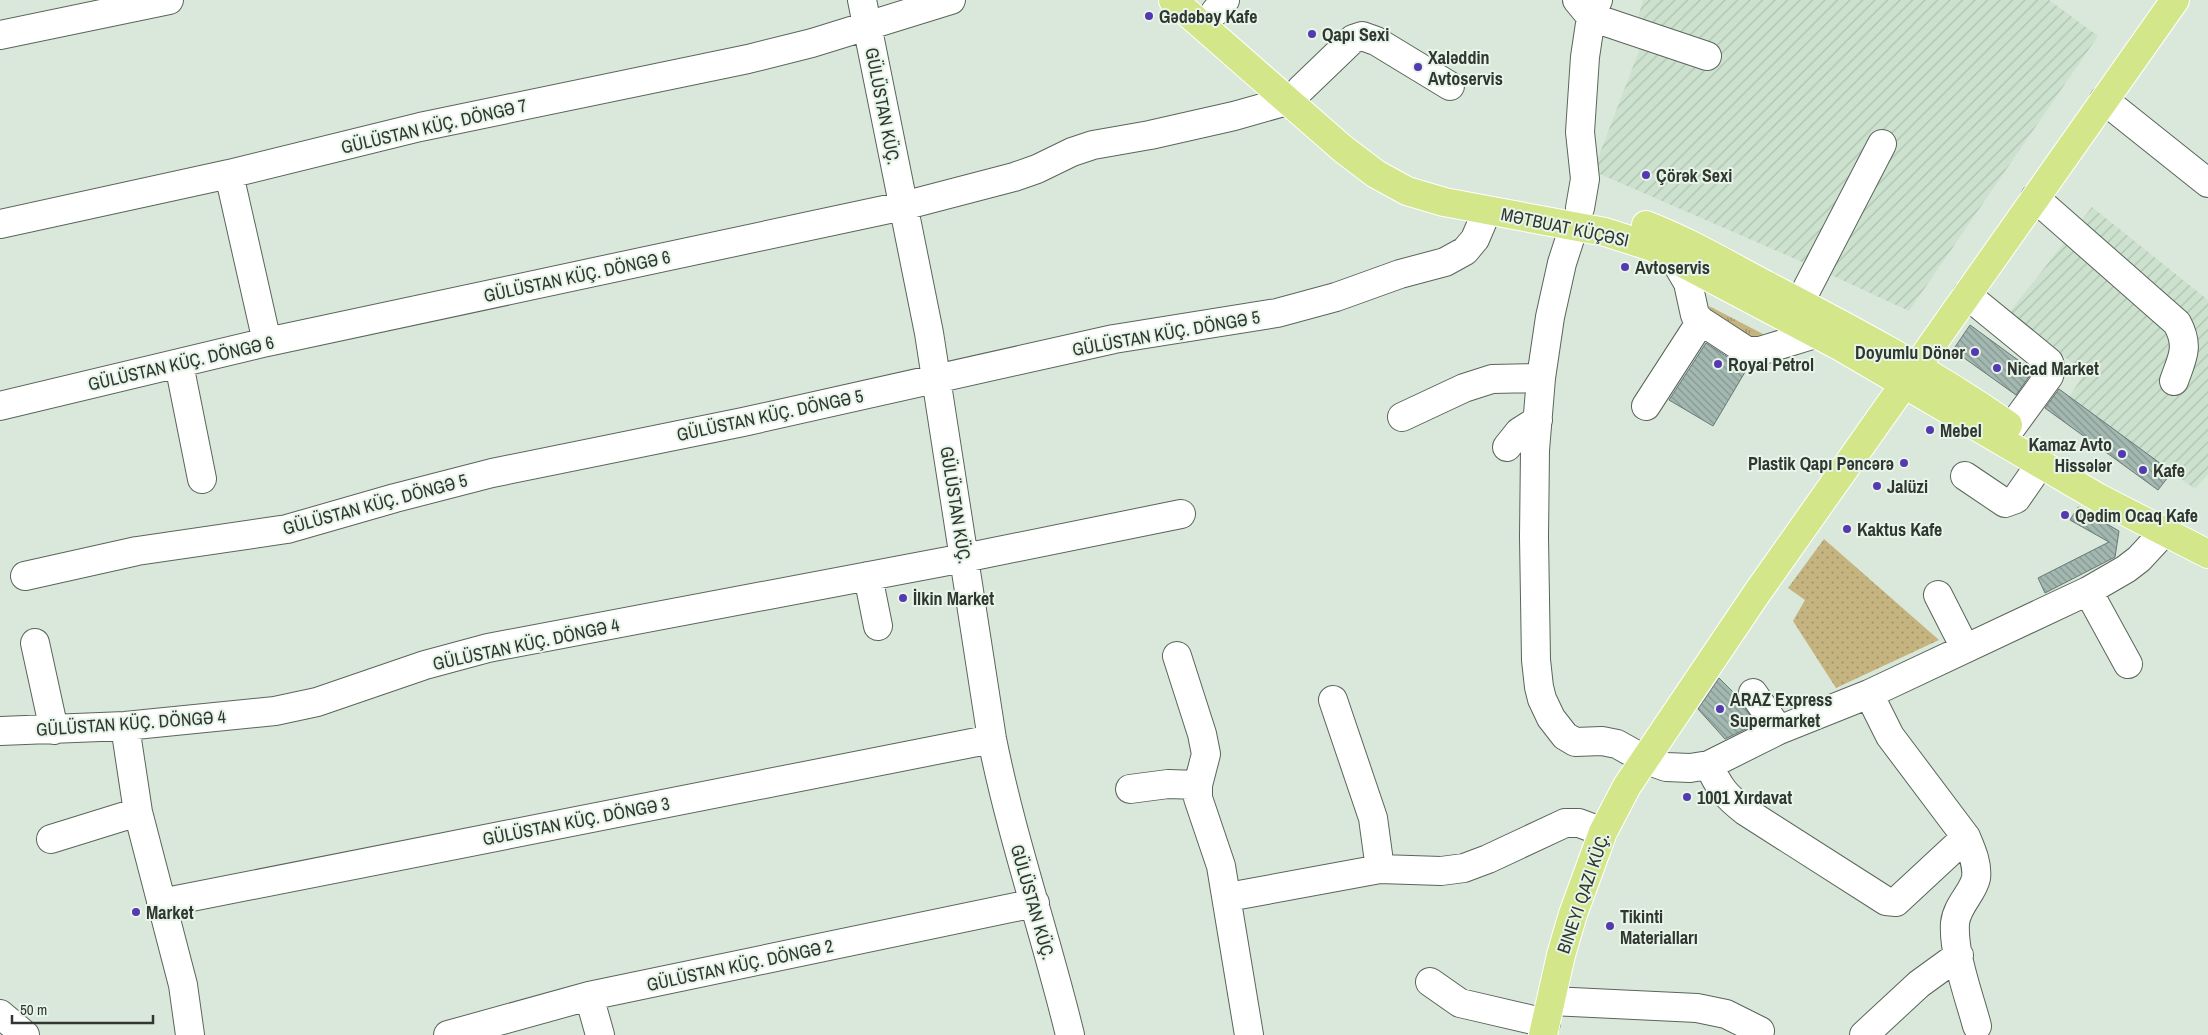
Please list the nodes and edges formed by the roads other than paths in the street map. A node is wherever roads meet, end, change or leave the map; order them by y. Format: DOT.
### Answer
graph roads {
  1 [pos="169,0"];
  2 [pos="862,0"];
  3 [pos="951,0"];
  4 [pos="1174,0"];
  5 [pos="2175,0"];
  6 [pos="1588,6"];
  7 [pos="1211,10"];
  8 [pos="867,27"];
  9 [pos="0,35"];
  10 [pos="1706,56"];
  11 [pos="1450,86"];
  12 [pos="1294,95"];
  13 [pos="2104,100"];
  14 [pos="1882,144"];
  15 [pos="229,174"];
  16 [pos="2208,183"];
  17 [pos="2035,198"];
  18 [pos="903,206"];
  19 [pos="1487,211"];
  20 [pos="1577,217"];
  21 [pos="0,224"];
  22 [pos="1674,259"];
  23 [pos="1967,295"];
  24 [pos="1800,302"];
  25 [pos="1701,321"];
  26 [pos="1815,334"];
  27 [pos="267,342"];
  28 [pos="180,364"];
  29 [pos="1910,375"];
  30 [pos="1541,378"];
  31 [pos="936,379"];
  32 [pos="2174,382"];
  33 [pos="0,406"];
  34 [pos="1646,406"];
  35 [pos="1402,417"];
  36 [pos="1538,420"];
  37 [pos="2011,428"];
  38 [pos="1507,447"];
  39 [pos="2041,463"];
  40 [pos="1965,476"];
  41 [pos="202,478"];
  42 [pos="1181,514"];
  43 [pos="2164,532"];
  44 [pos="2208,554"];
  45 [pos="964,558"];
  46 [pos="25,576"];
  47 [pos="868,576"];
  48 [pos="2088,591"];
  49 [pos="1938,595"];
  50 [pos="878,626"];
  51 [pos="35,643"];
  52 [pos="1965,648"];
  53 [pos="1177,656"];
  54 [pos="2128,664"];
  55 [pos="1753,693"];
  56 [pos="1869,694"];
  57 [pos="1333,700"];
  58 [pos="125,726"];
  59 [pos="54,730"];
  60 [pos="1779,730"];
  61 [pos="0,731"];
  62 [pos="992,738"];
  63 [pos="1644,759"];
  64 [pos="1709,765"];
  65 [pos="1198,785"];
  66 [pos="1130,789"];
  67 [pos="138,812"];
  68 [pos="1603,832"];
  69 [pos="1966,837"];
  70 [pos="51,839"];
  71 [pos="1380,869"];
  72 [pos="1228,897"];
  73 [pos="160,903"];
  74 [pos="1035,903"];
  75 [pos="1959,955"];
  76 [pos="1430,982"];
  77 [pos="589,996"];
  78 [pos="0,1014"];
  79 [pos="1547,1020"];
  80 [pos="518,1025"];
  81 [pos="1977,1026"];
  82 [pos="1760,1031"];
  83 [pos="25,1035"];
  84 [pos="190,1035"];
  85 [pos="448,1035"];
  86 [pos="600,1035"];
  87 [pos="1070,1035"];
  88 [pos="1249,1035"];
  89 [pos="1864,1035"];
  1 -- 9 [label="street"];
  2 -- 8 [label="street, GÜLÜSTAN KÜÇ."];
  3 -- 8 [label="street, GÜLÜSTAN KÜÇ. DÖNGƏ 7"];
  4 -- 7 [label="main road, MƏTBUAT KÜÇƏSI"];
  5 -- 13 [label="main road, BINEYI QAZI KÜÇ."];
  6 -- 10 [label="street"];
  6 -- 20 [label="street"];
  7 -- 12 [label="main road, MƏTBUAT KÜÇƏSI"];
  8 -- 15 [label="street, GÜLÜSTAN KÜÇ. DÖNGƏ 7"];
  8 -- 18 [label="street, GÜLÜSTAN KÜÇ."];
  11 -- 12 [label="street"];
  12 -- 18 [label="street, GÜLÜSTAN KÜÇ. DÖNGƏ 6"];
  12 -- 19 [label="main road, MƏTBUAT KÜÇƏSI"];
  12 -- 20 [label="main road, MƏTBUAT KÜÇƏSI"];
  13 -- 16 [label="street"];
  13 -- 17 [label="main road, BINEYI QAZI KÜÇ."];
  14 -- 24 [label="street"];
  15 -- 21 [label="street, GÜLÜSTAN KÜÇ. DÖNGƏ 7"];
  15 -- 27 [label="street"];
  17 -- 23 [label="main road, BINEYI QAZI KÜÇ."];
  17 -- 32 [label="street"];
  18 -- 27 [label="street, GÜLÜSTAN KÜÇ. DÖNGƏ 6"];
  18 -- 31 [label="street, GÜLÜSTAN KÜÇ."];
  19 -- 20 [label="main road, MƏTBUAT KÜÇƏSI"];
  19 -- 31 [label="street, GÜLÜSTAN KÜÇ. DÖNGƏ 5"];
  20 -- 22 [label="main road, MƏTBUAT KÜÇƏSI"];
  20 -- 24 [label="main road, MƏTBUAT KÜÇƏSI"];
  20 -- 30 [label="street"];
  22 -- 25 [label="street"];
  22 -- 26 [label="main road, MƏTBUAT KÜÇƏSI"];
  23 -- 29 [label="main road, BINEYI QAZI KÜÇ."];
  23 -- 37 [label="street"];
  24 -- 29 [label="main road, MƏTBUAT KÜÇƏSI"];
  25 -- 26 [label="street"];
  25 -- 34 [label="street"];
  26 -- 29 [label="main road, MƏTBUAT KÜÇƏSI"];
  27 -- 28 [label="street, GÜLÜSTAN KÜÇ. DÖNGƏ 6"];
  28 -- 33 [label="street, GÜLÜSTAN KÜÇ. DÖNGƏ 6"];
  28 -- 41 [label="street"];
  29 -- 37 [label="main road, MƏTBUAT KÜÇƏSI"];
  29 -- 39 [label="main road, MƏTBUAT KÜÇƏSI"];
  29 -- 63 [label="main road, BINEYI QAZI KÜÇ."];
  30 -- 35 [label="street"];
  30 -- 36 [label="street"];
  31 -- 45 [label="street, GÜLÜSTAN KÜÇ."];
  31 -- 46 [label="street, GÜLÜSTAN KÜÇ. DÖNGƏ 5"];
  36 -- 38 [label="street"];
  36 -- 63 [label="street"];
  37 -- 43 [label="main road, MƏTBUAT KÜÇƏSI"];
  39 -- 40 [label="street"];
  39 -- 43 [label="main road, MƏTBUAT KÜÇƏSI"];
  42 -- 45 [label="street, GÜLÜSTAN KÜÇ. DÖNGƏ 4"];
  43 -- 44 [label="main road, MƏTBUAT KÜÇƏSI"];
  43 -- 48 [label="street"];
  45 -- 47 [label="street, GÜLÜSTAN KÜÇ. DÖNGƏ 4"];
  45 -- 62 [label="street, GÜLÜSTAN KÜÇ."];
  47 -- 50 [label="street"];
  47 -- 58 [label="street, GÜLÜSTAN KÜÇ. DÖNGƏ 4"];
  48 -- 52 [label="street"];
  48 -- 54 [label="street"];
  49 -- 52 [label="street"];
  51 -- 59 [label="street"];
  52 -- 56 [label="street"];
  53 -- 65 [label="street"];
  55 -- 60 [label="street"];
  56 -- 60 [label="street"];
  56 -- 69 [label="street"];
  57 -- 71 [label="street"];
  58 -- 59 [label="street, GÜLÜSTAN KÜÇ. DÖNGƏ 4"];
  58 -- 67 [label="street"];
  59 -- 61 [label="street, GÜLÜSTAN KÜÇ. DÖNGƏ 4"];
  60 -- 64 [label="street"];
  62 -- 73 [label="street, GÜLÜSTAN KÜÇ. DÖNGƏ 3"];
  62 -- 74 [label="street, GÜLÜSTAN KÜÇ."];
  63 -- 64 [label="street"];
  63 -- 68 [label="main road, BINEYI QAZI KÜÇ."];
  64 -- 69 [label="street"];
  65 -- 66 [label="street"];
  65 -- 72 [label="street"];
  67 -- 70 [label="street"];
  67 -- 73 [label="street"];
  68 -- 71 [label="street"];
  68 -- 79 [label="main road, BINEYI QAZI KÜÇ."];
  69 -- 75 [label="street"];
  71 -- 72 [label="street"];
  72 -- 88 [label="street"];
  73 -- 84 [label="street"];
  74 -- 77 [label="street, GÜLÜSTAN KÜÇ. DÖNGƏ 2"];
  74 -- 87 [label="street, GÜLÜSTAN KÜÇ."];
  75 -- 81 [label="street"];
  75 -- 89 [label="street"];
  76 -- 79 [label="street"];
  77 -- 80 [label="street, GÜLÜSTAN KÜÇ. DÖNGƏ 2"];
  77 -- 86 [label="street"];
  78 -- 83 [label="street"];
  79 -- 82 [label="street"];
  80 -- 85 [label="street, GÜLÜSTAN KÜÇ. DÖNGƏ 2"];
}
